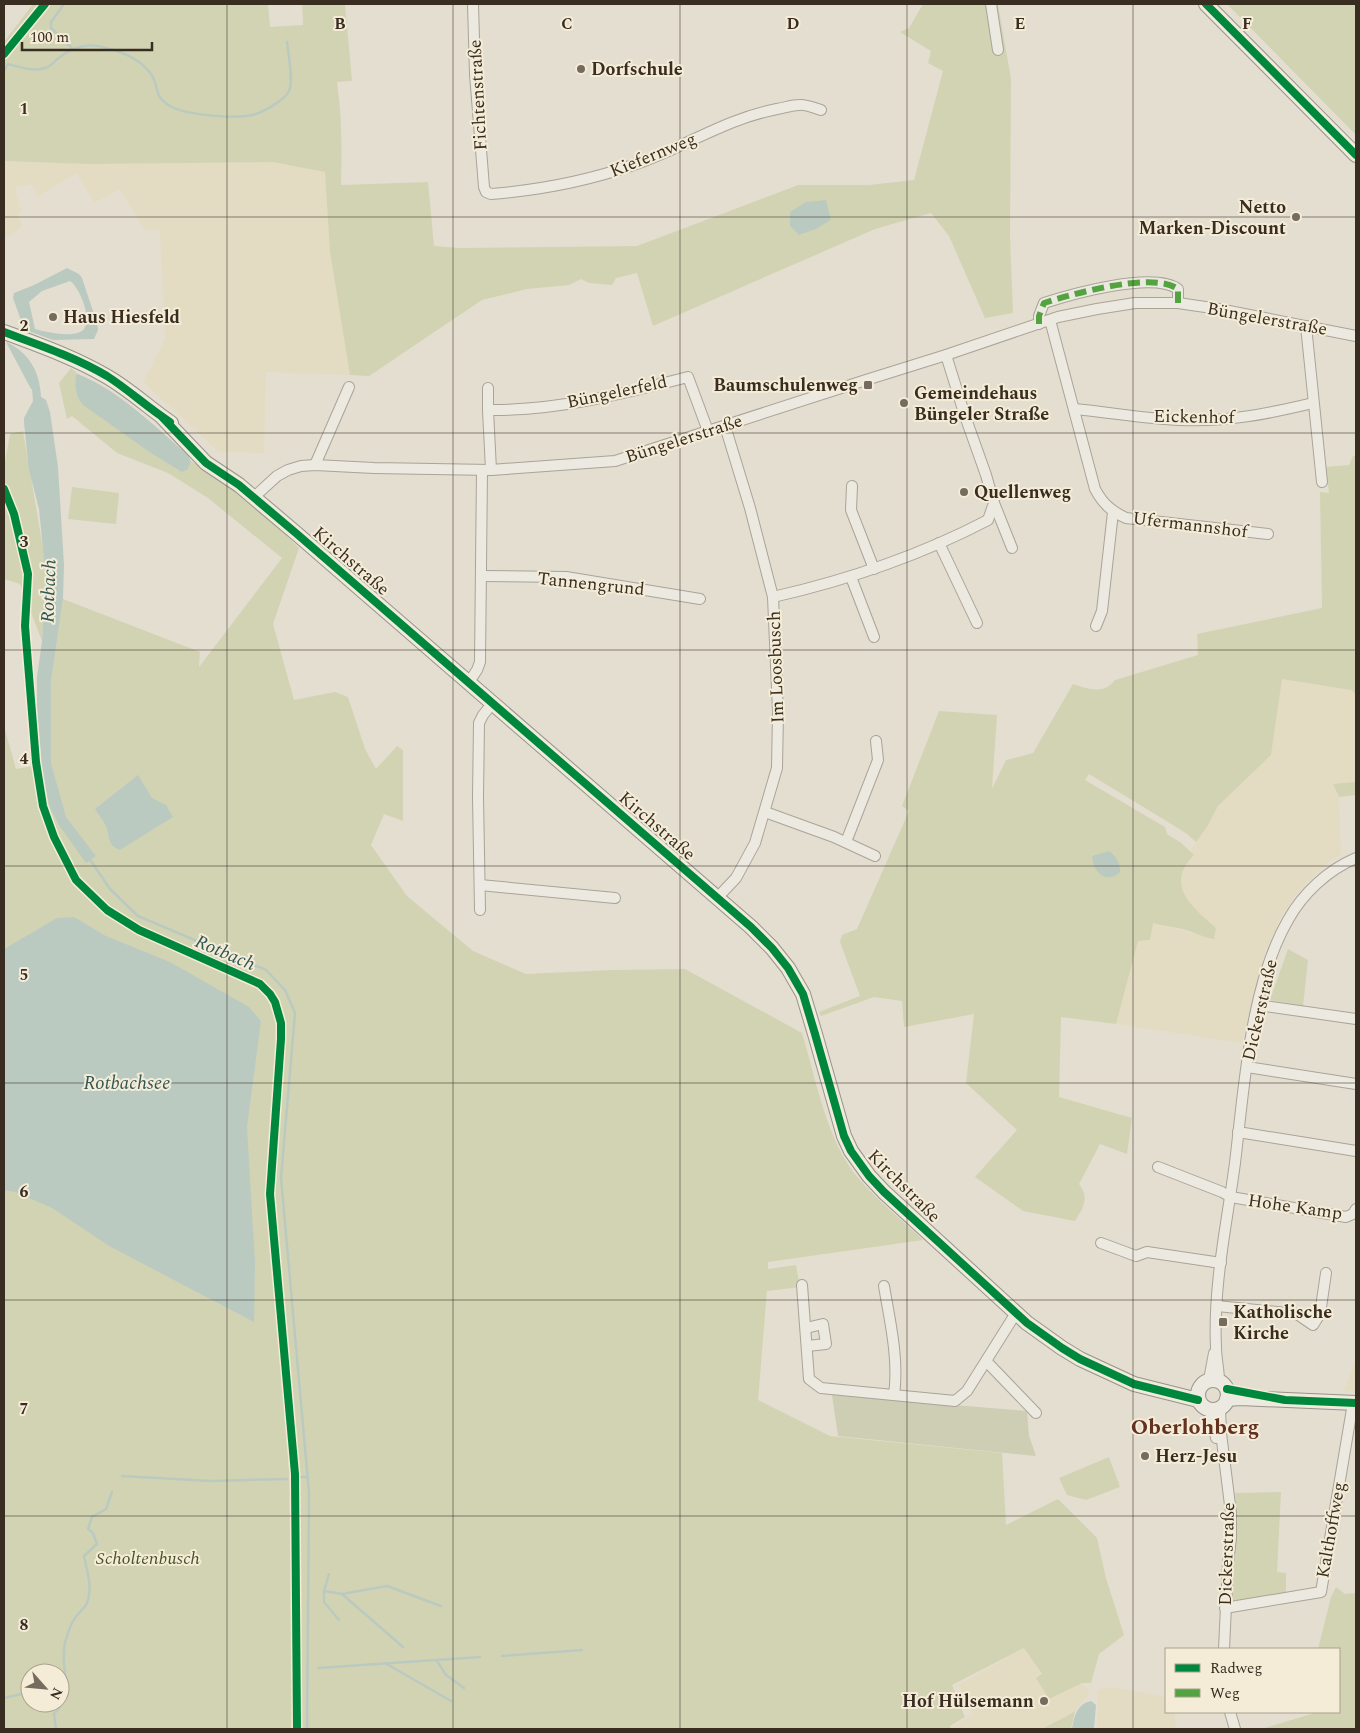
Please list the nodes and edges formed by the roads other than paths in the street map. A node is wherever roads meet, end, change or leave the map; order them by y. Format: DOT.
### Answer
graph roads {
  1 [pos="473,4"];
  2 [pos="991,4"];
  3 [pos="1206,4"];
  4 [pos="998,50"];
  5 [pos="821,110"];
  6 [pos="1356,155"];
  7 [pos="484,187"];
  8 [pos="1178,303"];
  9 [pos="1050,320"];
  10 [pos="1039,324"];
  11 [pos="1306,326"];
  12 [pos="4,332"];
  13 [pos="1356,336"];
  14 [pos="946,355"];
  15 [pos="349,387"];
  16 [pos="488,388"];
  17 [pos="1312,403"];
  18 [pos="1074,409"];
  19 [pos="488,410"];
  20 [pos="725,426"];
  21 [pos="708,432"];
  22 [pos="315,465"];
  23 [pos="487,470"];
  24 [pos="1322,482"];
  25 [pos="852,486"];
  26 [pos="254,497"];
  27 [pos="994,503"];
  28 [pos="1113,512"];
  29 [pos="1268,534"];
  30 [pos="939,543"];
  31 [pos="1012,548"];
  32 [pos="874,569"];
  33 [pos="481,576"];
  34 [pos="852,577"];
  35 [pos="773,597"];
  36 [pos="700,598"];
  37 [pos="978,623"];
  38 [pos="1096,626"];
  39 [pos="874,637"];
  40 [pos="468,682"];
  41 [pos="492,704"];
  42 [pos="876,741"];
  43 [pos="764,812"];
  44 [pos="846,842"];
  45 [pos="875,856"];
  46 [pos="1356,858"];
  47 [pos="480,885"];
  48 [pos="615,898"];
  49 [pos="717,898"];
  50 [pos="480,910"];
  51 [pos="1258,1005"];
  52 [pos="1356,1019"];
  53 [pos="1247,1067"];
  54 [pos="1356,1084"];
  55 [pos="1238,1132"];
  56 [pos="1356,1151"];
  57 [pos="1158,1167"];
  58 [pos="1231,1197"];
  59 [pos="1356,1209"];
  60 [pos="1101,1243"];
  61 [pos="1221,1264"];
  62 [pos="1326,1273"];
  63 [pos="802,1285"];
  64 [pos="884,1286"];
  65 [pos="1217,1306"];
  66 [pos="1016,1313"];
  67 [pos="806,1328"];
  68 [pos="807,1346"];
  69 [pos="986,1361"];
  70 [pos="1214,1394"];
  71 [pos="894,1395"];
  72 [pos="1355,1403"];
  73 [pos="1036,1413"];
  74 [pos="1225,1608"];
  75 [pos="1224,1648"];
  76 [pos="1230,1713"];
  77 [pos="1234,1729"];
  1 -- 7 [label="street, Fichtenstraße"];
  2 -- 4 [label="street"];
  3 -- 6 [label="street"];
  5 -- 7 [label="street, Kiefernweg"];
  8 -- 9 [label="street, Büngelerstraße"];
  8 -- 10 [label="street"];
  8 -- 11 [label="street, Büngelerstraße"];
  9 -- 10 [label="street, Büngelerstraße"];
  9 -- 18 [label="street"];
  10 -- 14 [label="street, Büngelerstraße"];
  11 -- 13 [label="street, Büngelerstraße"];
  11 -- 17 [label="street"];
  12 -- 26 [label="street, Kirchstraße"];
  14 -- 20 [label="street, Büngelerstraße"];
  14 -- 27 [label="street"];
  15 -- 22 [label="street"];
  16 -- 19 [label="street"];
  17 -- 18 [label="street, Eickenhof"];
  17 -- 24 [label="street"];
  18 -- 28 [label="street"];
  19 -- 21 [label="street, Büngelerfeld"];
  19 -- 23 [label="street"];
  20 -- 21 [label="street, Büngelerstraße"];
  20 -- 35 [label="street, Im Loosbusch"];
  21 -- 23 [label="street, Büngelerstraße"];
  22 -- 23 [label="street, Büngelerstraße"];
  22 -- 26 [label="street, Büngelerstraße"];
  23 -- 33 [label="street"];
  25 -- 32 [label="street"];
  26 -- 40 [label="street, Kirchstraße"];
  27 -- 30 [label="street"];
  27 -- 31 [label="street"];
  28 -- 29 [label="street, Ufermannshof"];
  28 -- 38 [label="street"];
  30 -- 32 [label="street"];
  30 -- 37 [label="street"];
  32 -- 34 [label="street"];
  33 -- 36 [label="street, Tannengrund"];
  33 -- 40 [label="street"];
  34 -- 35 [label="street"];
  34 -- 39 [label="street"];
  35 -- 43 [label="street, Im Loosbusch"];
  40 -- 41 [label="street, Kirchstraße"];
  41 -- 47 [label="street"];
  41 -- 49 [label="street, Kirchstraße"];
  42 -- 44 [label="street"];
  43 -- 44 [label="street"];
  43 -- 49 [label="street, Im Loosbusch"];
  44 -- 45 [label="street"];
  46 -- 51 [label="street, Dickerstraße"];
  47 -- 48 [label="street"];
  47 -- 50 [label="street"];
  49 -- 66 [label="street, Kirchstraße"];
  51 -- 52 [label="street"];
  51 -- 53 [label="street, Dickerstraße"];
  53 -- 54 [label="street"];
  53 -- 55 [label="street, Dickerstraße"];
  55 -- 56 [label="street"];
  55 -- 58 [label="street, Dickerstraße"];
  57 -- 58 [label="street"];
  58 -- 59 [label="street, Hohe Kamp"];
  58 -- 61 [label="street, Dickerstraße"];
  60 -- 61 [label="street"];
  61 -- 65 [label="street, Dickerstraße"];
  62 -- 65 [label="street"];
  63 -- 67 [label="street"];
  64 -- 71 [label="street"];
  65 -- 70 [label="street, Dickerstraße"];
  66 -- 69 [label="street"];
  66 -- 70 [label="street, Kirchstraße"];
  67 -- 68 [label="street"];
  67 -- 68 [label="street"];
  68 -- 71 [label="street"];
  69 -- 71 [label="street"];
  69 -- 73 [label="street"];
  70 -- 72 [label="street, Kirchstraße"];
  70 -- 74 [label="street, Dickerstraße"];
  72 -- 74 [label="street, Kalthoffweg"];
  74 -- 75 [label="street, Dickerstraße"];
  76 -- 77 [label="street"];
}
